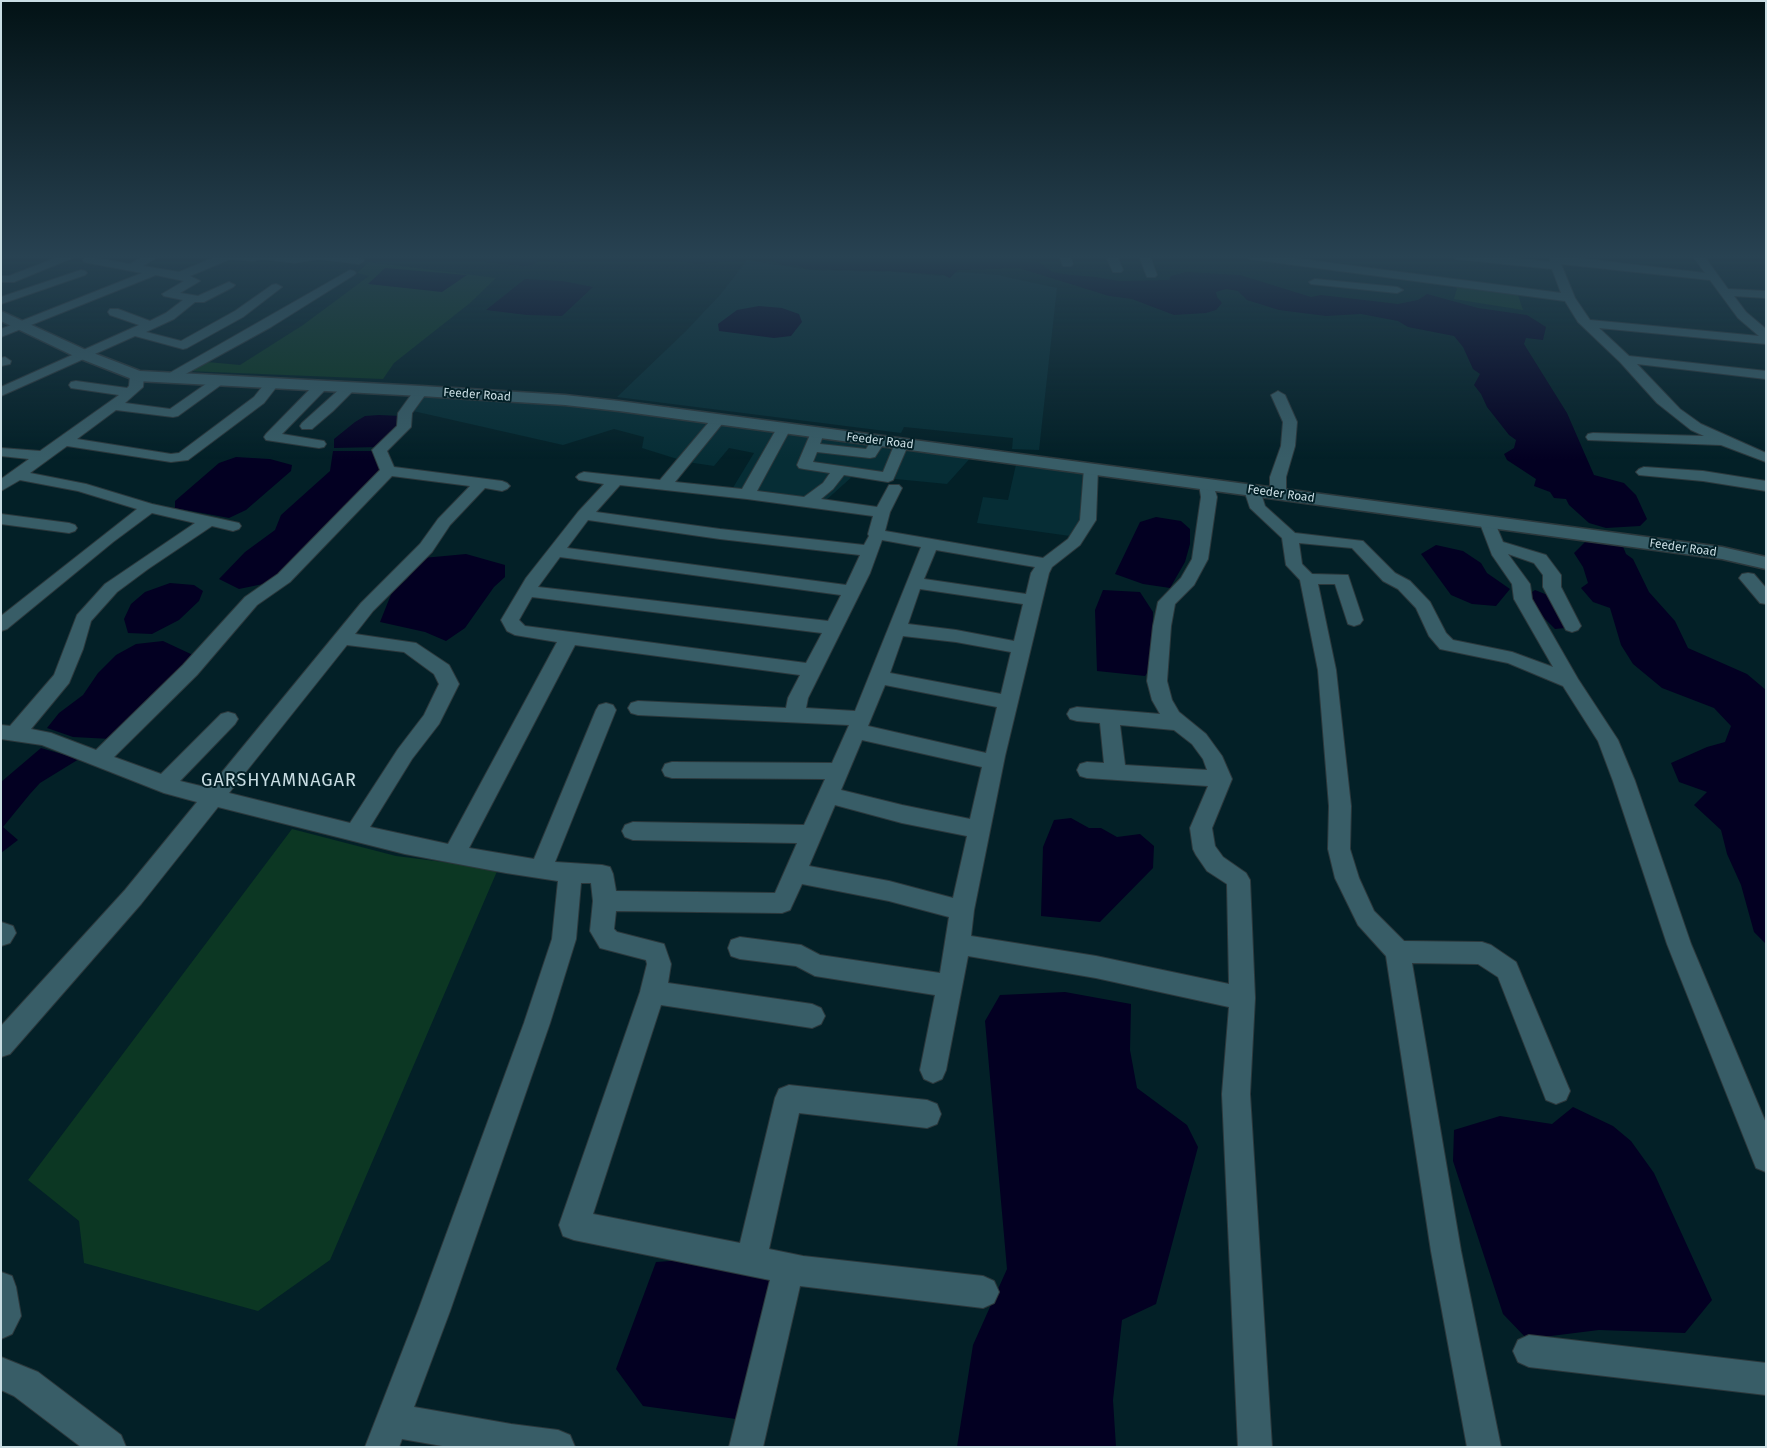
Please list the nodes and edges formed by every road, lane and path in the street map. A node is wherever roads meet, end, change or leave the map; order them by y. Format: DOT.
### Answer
graph roads {
  1 [pos="1587,323"];
  2 [pos="8,324"];
  3 [pos="146,324"];
  4 [pos="153,324"];
  5 [pos="222,324"];
  6 [pos="268,324"];
  7 [pos="1593,324"];
  8 [pos="1752,324"];
  9 [pos="150,325"];
  10 [pos="134,332"];
  11 [pos="1766,335"];
  12 [pos="1766,340"];
  13 [pos="82,354"];
  14 [pos="1625,359"];
  15 [pos="1766,375"];
  16 [pos="166,379"];
  17 [pos="218,382"];
  18 [pos="133,384"];
  19 [pos="76,385"];
  20 [pos="271,385"];
  21 [pos="319,388"];
  22 [pos="348,389"];
  23 [pos="421,391"];
  24 [pos="1,392"];
  25 [pos="1278,395"];
  26 [pos="114,406"];
  27 [pos="719,419"];
  28 [pos="307,426"];
  29 [pos="784,428"];
  30 [pos="1593,437"];
  31 [pos="814,440"];
  32 [pos="65,441"];
  33 [pos="1725,441"];
  34 [pos="902,443"];
  35 [pos="319,444"];
  36 [pos="1749,451"];
  37 [pos="1,452"];
  38 [pos="44,456"];
  39 [pos="1766,458"];
  40 [pos="1091,468"];
  41 [pos="388,471"];
  42 [pos="840,471"];
  43 [pos="1644,472"];
  44 [pos="18,475"];
  45 [pos="584,477"];
  46 [pos="1766,477"];
  47 [pos="616,480"];
  48 [pos="481,484"];
  49 [pos="1207,484"];
  50 [pos="664,485"];
  51 [pos="1,486"];
  52 [pos="502,486"];
  53 [pos="1766,486"];
  54 [pos="894,488"];
  55 [pos="1252,490"];
  56 [pos="1278,493"];
  57 [pos="747,494"];
  58 [pos="807,502"];
  59 [pos="149,508"];
  60 [pos="882,512"];
  61 [pos="584,515"];
  62 [pos="1,519"];
  63 [pos="209,521"];
  64 [pos="1487,521"];
  65 [pos="233,526"];
  66 [pos="69,528"];
  67 [pos="876,534"];
  68 [pos="1290,537"];
  69 [pos="931,543"];
  70 [pos="1496,546"];
  71 [pos="556,551"];
  72 [pos="869,551"];
  73 [pos="1766,563"];
  74 [pos="1046,564"];
  75 [pos="1748,578"];
  76 [pos="1308,579"];
  77 [pos="914,582"];
  78 [pos="527,591"];
  79 [pos="852,591"];
  80 [pos="1766,599"];
  81 [pos="1032,600"];
  82 [pos="1354,620"];
  83 [pos="1,625"];
  84 [pos="1572,626"];
  85 [pos="833,628"];
  86 [pos="896,629"];
  87 [pos="342,638"];
  88 [pos="569,638"];
  89 [pos="1020,648"];
  90 [pos="812,670"];
  91 [pos="879,677"];
  92 [pos="1570,681"];
  93 [pos="1008,702"];
  94 [pos="638,708"];
  95 [pos="606,710"];
  96 [pos="795,714"];
  97 [pos="1077,714"];
  98 [pos="1109,716"];
  99 [pos="228,719"];
  100 [pos="1179,723"];
  101 [pos="858,725"];
  102 [pos="8,733"];
  103 [pos="99,759"];
  104 [pos="994,762"];
  105 [pos="672,770"];
  106 [pos="1087,770"];
  107 [pos="838,771"];
  108 [pos="1115,772"];
  109 [pos="1220,779"];
  110 [pos="164,784"];
  111 [pos="828,795"];
  112 [pos="215,798"];
  113 [pos="979,830"];
  114 [pos="633,832"];
  115 [pos="355,833"];
  116 [pos="812,834"];
  117 [pos="454,855"];
  118 [pos="541,869"];
  119 [pos="570,873"];
  120 [pos="794,873"];
  121 [pos="605,902"];
  122 [pos="962,910"];
  123 [pos="958,944"];
  124 [pos="740,948"];
  125 [pos="1398,952"];
  126 [pos="949,986"];
  127 [pos="653,992"];
  128 [pos="1242,998"];
  129 [pos="812,1016"];
  130 [pos="1,1045"];
  131 [pos="933,1070"];
  132 [pos="1556,1091"];
  133 [pos="927,1114"];
  134 [pos="1766,1158"];
  135 [pos="751,1261"];
  136 [pos="788,1268"];
  137 [pos="1,1287"];
  138 [pos="983,1292"];
  139 [pos="1,1322"];
  140 [pos="1529,1351"];
  141 [pos="1,1373"];
  142 [pos="1766,1379"];
  143 [pos="387,1433"];
  144 [pos="109,1447"];
  145 [pos="558,1447"];
  146 [pos="746,1447"];
  147 [pos="1254,1447"];
  148 [pos="1484,1447"];
  1 -- 14 [label="street"];
  2 -- 13 [label="street, Feeder Road"];
  3 -- 9 [label="street"];
  4 -- 9 [label="street"];
  5 -- 10 [label="street"];
  6 -- 16 [label="street"];
  7 -- 12 [label="street"];
  8 -- 11 [label="street"];
  9 -- 10 [label="street"];
  10 -- 13 [label="street"];
  13 -- 18 [label="street, Feeder Road"];
  13 -- 24 [label="street"];
  14 -- 15 [label="street"];
  14 -- 33 [label="street"];
  16 -- 17 [label="street, Feeder Road"];
  16 -- 18 [label="street, Feeder Road"];
  17 -- 20 [label="street, Feeder Road"];
  17 -- 26 [label="street"];
  18 -- 19 [label="street"];
  18 -- 26 [label="street"];
  20 -- 21 [label="street, Feeder Road"];
  20 -- 32 [label="street"];
  21 -- 22 [label="street, Feeder Road"];
  21 -- 35 [label="street"];
  22 -- 23 [label="street, Feeder Road"];
  22 -- 28 [label="street"];
  23 -- 27 [label="street, Feeder Road"];
  23 -- 41 [label="street"];
  25 -- 56 [label="street"];
  26 -- 32 [label="street"];
  27 -- 29 [label="street, Feeder Road"];
  27 -- 50 [label="street"];
  29 -- 31 [label="street, Feeder Road"];
  29 -- 57 [label="street"];
  30 -- 33 [label="street"];
  31 -- 34 [label="street, Feeder Road"];
  31 -- 42 [label="street"];
  32 -- 38 [label="street"];
  33 -- 36 [label="street"];
  34 -- 40 [label="street, Feeder Road"];
  34 -- 42 [label="street"];
  36 -- 39 [label="street"];
  36 -- 46 [label="street"];
  37 -- 38 [label="street"];
  38 -- 44 [label="street"];
  40 -- 49 [label="street, Feeder Road"];
  40 -- 74 [label="street"];
  41 -- 48 [label="street"];
  41 -- 103 [label="street"];
  42 -- 58 [label="street"];
  43 -- 53 [label="street"];
  44 -- 51 [label="street"];
  44 -- 59 [label="street"];
  45 -- 47 [label="street"];
  47 -- 50 [label="street"];
  47 -- 61 [label="street"];
  48 -- 52 [label="street"];
  48 -- 87 [label="street"];
  49 -- 55 [label="street, Feeder Road"];
  49 -- 100 [label="street"];
  50 -- 57 [label="street"];
  54 -- 60 [label="street"];
  55 -- 56 [label="street, Feeder Road"];
  55 -- 68 [label="street"];
  56 -- 64 [label="street, Feeder Road"];
  57 -- 58 [label="street"];
  58 -- 60 [label="street"];
  59 -- 63 [label="street"];
  59 -- 83 [label="street"];
  60 -- 67 [label="street"];
  61 -- 71 [label="street"];
  61 -- 72 [label="street"];
  62 -- 66 [label="street"];
  63 -- 65 [label="street"];
  63 -- 102 [label="street"];
  64 -- 70 [label="street"];
  64 -- 73 [label="street, Feeder Road"];
  67 -- 69 [label="street"];
  67 -- 72 [label="street"];
  68 -- 76 [label="street"];
  68 -- 92 [label="street"];
  69 -- 74 [label="street"];
  69 -- 77 [label="street"];
  70 -- 84 [label="street"];
  70 -- 92 [label="street"];
  71 -- 78 [label="street"];
  71 -- 79 [label="street"];
  72 -- 79 [label="street"];
  74 -- 81 [label="street"];
  75 -- 80 [label="street"];
  76 -- 82 [label="street"];
  76 -- 125 [label="street"];
  77 -- 81 [label="street"];
  77 -- 86 [label="street"];
  78 -- 85 [label="street"];
  78 -- 88 [label="street"];
  79 -- 85 [label="street"];
  81 -- 89 [label="street"];
  85 -- 90 [label="street"];
  86 -- 89 [label="street"];
  86 -- 91 [label="street"];
  87 -- 112 [label="street"];
  87 -- 115 [label="street"];
  88 -- 90 [label="street"];
  88 -- 117 [label="street"];
  89 -- 93 [label="street"];
  90 -- 96 [label="street"];
  91 -- 93 [label="street"];
  91 -- 101 [label="street"];
  92 -- 134 [label="street"];
  93 -- 104 [label="street"];
  94 -- 96 [label="street"];
  95 -- 118 [label="street"];
  96 -- 101 [label="street"];
  97 -- 98 [label="street"];
  98 -- 100 [label="street"];
  98 -- 108 [label="street"];
  99 -- 110 [label="street"];
  100 -- 109 [label="street"];
  101 -- 104 [label="street"];
  101 -- 107 [label="street"];
  102 -- 103 [label="street"];
  103 -- 110 [label="street"];
  104 -- 113 [label="street"];
  105 -- 107 [label="street"];
  106 -- 108 [label="street"];
  107 -- 111 [label="street"];
  108 -- 109 [label="street"];
  109 -- 128 [label="street"];
  110 -- 112 [label="street"];
  111 -- 113 [label="street"];
  111 -- 116 [label="street"];
  112 -- 115 [label="street"];
  112 -- 130 [label="street"];
  113 -- 122 [label="street"];
  114 -- 116 [label="street"];
  115 -- 117 [label="street"];
  116 -- 120 [label="street"];
  117 -- 118 [label="street"];
  118 -- 119 [label="street"];
  119 -- 121 [label="street"];
  119 -- 143 [label="street"];
  120 -- 121 [label="street"];
  120 -- 122 [label="street"];
  121 -- 127 [label="street"];
  122 -- 123 [label="street"];
  123 -- 126 [label="street"];
  123 -- 128 [label="street"];
  124 -- 126 [label="street"];
  125 -- 132 [label="street"];
  125 -- 148 [label="street"];
  126 -- 131 [label="street"];
  127 -- 129 [label="street"];
  127 -- 135 [label="street"];
  128 -- 147 [label="street"];
  133 -- 135 [label="street"];
  135 -- 136 [label="street"];
  136 -- 138 [label="street"];
  136 -- 146 [label="street"];
  137 -- 139 [label="street"];
  140 -- 142 [label="street"];
  141 -- 144 [label="street"];
  143 -- 145 [label="street"];
}
